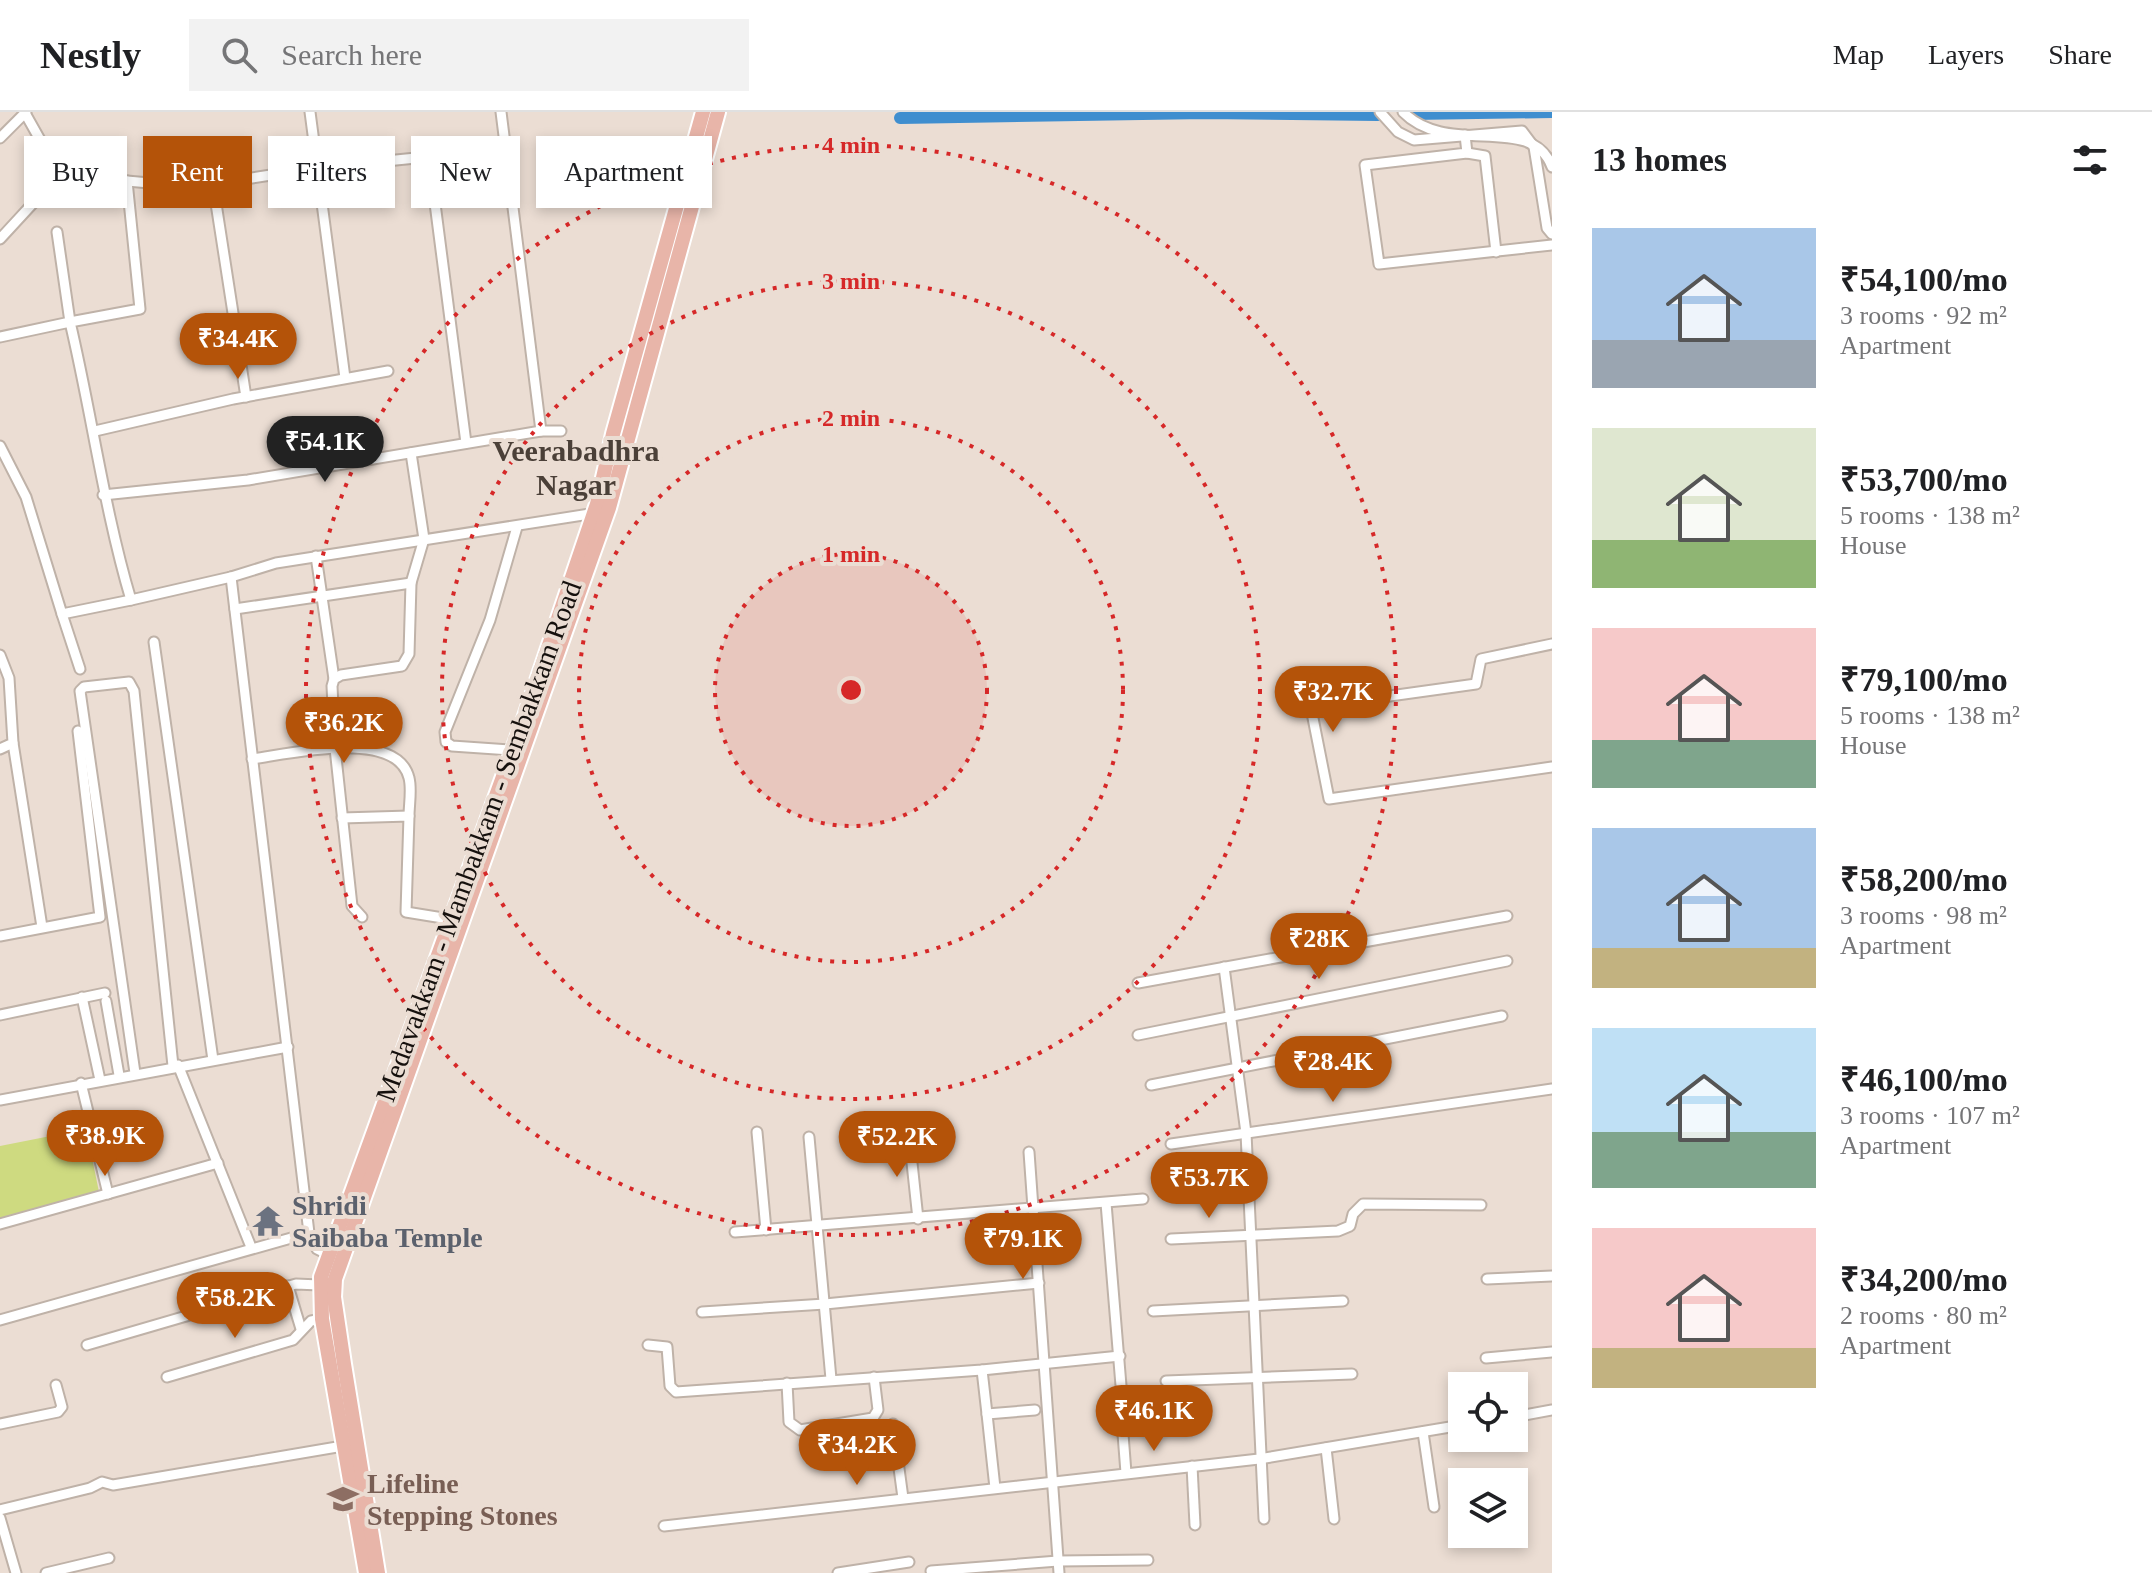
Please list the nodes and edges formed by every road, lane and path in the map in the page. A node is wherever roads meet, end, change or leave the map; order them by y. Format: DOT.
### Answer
graph roads {
  1 [pos="25,112"];
  2 [pos="310,112"];
  3 [pos="501,112"];
  4 [pos="703,112"];
  5 [pos="718,112"];
  6 [pos="1380,112"];
  7 [pos="1403,112"];
  8 [pos="1454,123"];
  9 [pos="1417,124"];
  10 [pos="1465,135"];
  11 [pos="38,136"];
  12 [pos="313,136"];
  13 [pos="504,136"];
  14 [pos="0,138"];
  15 [pos="1414,140"];
  16 [pos="1531,141"];
  17 [pos="1467,153"];
  18 [pos="1552,167"];
  19 [pos="127,181"];
  20 [pos="143,182"];
  21 [pos="1547,195"];
  22 [pos="29,208"];
  23 [pos="217,208"];
  24 [pos="322,208"];
  25 [pos="436,208"];
  26 [pos="513,208"];
  27 [pos="57,232"];
  28 [pos="1552,234"];
  29 [pos="0,239"];
  30 [pos="1552,245"];
  31 [pos="1496,252"];
  32 [pos="70,322"];
  33 [pos="0,337"];
  34 [pos="388,371"];
  35 [pos="345,378"];
  36 [pos="246,397"];
  37 [pos="95,431"];
  38 [pos="541,431"];
  39 [pos="561,431"];
  40 [pos="466,443"];
  41 [pos="0,446"];
  42 [pos="411,453"];
  43 [pos="103,495"];
  44 [pos="601,514"];
  45 [pos="517,527"];
  46 [pos="424,539"];
  47 [pos="316,556"];
  48 [pos="231,577"];
  49 [pos="411,583"];
  50 [pos="322,596"];
  51 [pos="131,600"];
  52 [pos="235,609"];
  53 [pos="62,614"];
  54 [pos="154,642"];
  55 [pos="1552,644"];
  56 [pos="0,655"];
  57 [pos="80,669"];
  58 [pos="334,679"];
  59 [pos="530,720"];
  60 [pos="78,731"];
  61 [pos="13,743"];
  62 [pos="335,748"];
  63 [pos="0,749"];
  64 [pos="511,750"];
  65 [pos="252,759"];
  66 [pos="1552,767"];
  67 [pos="409,816"];
  68 [pos="342,818"];
  69 [pos="1507,916"];
  70 [pos="362,917"];
  71 [pos="449,919"];
  72 [pos="42,927"];
  73 [pos="0,936"];
  74 [pos="1507,961"];
  75 [pos="1224,967"];
  76 [pos="1138,983"];
  77 [pos="82,997"];
  78 [pos="0,1015"];
  79 [pos="1230,1016"];
  80 [pos="1502,1016"];
  81 [pos="1138,1035"];
  82 [pos="288,1047"];
  83 [pos="213,1060"];
  84 [pos="176,1066"];
  85 [pos="1238,1068"];
  86 [pos="135,1073"];
  87 [pos="119,1075"];
  88 [pos="100,1080"];
  89 [pos="81,1083"];
  90 [pos="1151,1085"];
  91 [pos="1552,1089"];
  92 [pos="0,1100"];
  93 [pos="757,1132"];
  94 [pos="1246,1133"];
  95 [pos="909,1135"];
  96 [pos="809,1137"];
  97 [pos="1171,1144"];
  98 [pos="1029,1152"];
  99 [pos="218,1163"];
  100 [pos="108,1194"];
  101 [pos="1143,1199"];
  102 [pos="1106,1203"];
  103 [pos="1481,1205"];
  104 [pos="1034,1210"];
  105 [pos="918,1219"];
  106 [pos="0,1224"];
  107 [pos="817,1226"];
  108 [pos="766,1230"];
  109 [pos="735,1232"];
  110 [pos="309,1233"];
  111 [pos="1249,1234"];
  112 [pos="1171,1239"];
  113 [pos="251,1247"];
  114 [pos="334,1257"];
  115 [pos="1552,1276"];
  116 [pos="1487,1279"];
  117 [pos="1039,1283"];
  118 [pos="319,1285"];
  119 [pos="288,1286"];
  120 [pos="1343,1301"];
  121 [pos="825,1304"];
  122 [pos="1252,1305"];
  123 [pos="1153,1311"];
  124 [pos="702,1312"];
  125 [pos="322,1319"];
  126 [pos="0,1320"];
  127 [pos="301,1329"];
  128 [pos="87,1345"];
  129 [pos="648,1345"];
  130 [pos="1552,1352"];
  131 [pos="1120,1356"];
  132 [pos="1486,1358"];
  133 [pos="1046,1363"];
  134 [pos="982,1370"];
  135 [pos="1352,1374"];
  136 [pos="167,1377"];
  137 [pos="874,1377"];
  138 [pos="1255,1377"];
  139 [pos="831,1379"];
  140 [pos="1166,1381"];
  141 [pos="787,1383"];
  142 [pos="56,1385"];
  143 [pos="1035,1410"];
  144 [pos="1552,1410"];
  145 [pos="987,1414"];
  146 [pos="1528,1414"];
  147 [pos="0,1424"];
  148 [pos="893,1424"];
  149 [pos="1448,1428"];
  150 [pos="1423,1432"];
  151 [pos="343,1446"];
  152 [pos="1326,1448"];
  153 [pos="1259,1459"];
  154 [pos="1192,1466"];
  155 [pos="1126,1473"];
  156 [pos="1053,1481"];
  157 [pos="356,1486"];
  158 [pos="995,1488"];
  159 [pos="903,1498"];
  160 [pos="1434,1507"];
  161 [pos="0,1510"];
  162 [pos="0,1518"];
  163 [pos="1264,1519"];
  164 [pos="1334,1519"];
  165 [pos="1195,1525"];
  166 [pos="664,1526"];
  167 [pos="109,1558"];
  168 [pos="1148,1560"];
  169 [pos="1058,1561"];
  170 [pos="909,1562"];
  171 [pos="931,1571"];
  172 [pos="16,1573"];
  173 [pos="46,1573"];
  174 [pos="366,1573"];
  175 [pos="378,1573"];
  176 [pos="838,1573"];
  177 [pos="1059,1573"];
  1 -- 11 [label="street"];
  1 -- 14 [label="street"];
  2 -- 12 [label="street"];
  3 -- 13 [label="street"];
  4 -- 44 [label="main road, Medavakkam - Mambakkam - Sembakkam Road"];
  5 -- 44 [label="main road, Medavakkam - Mambakkam - Sembakkam Road"];
  6 -- 15 [label="street"];
  7 -- 9 [label="street"];
  8 -- 9 [label="street"];
  9 -- 15 [label="street"];
  10 -- 15 [label="street"];
  10 -- 16 [label="street"];
  10 -- 17 [label="street"];
  16 -- 18 [label="street"];
  16 -- 21 [label="street"];
  17 -- 31 [label="street"];
  17 -- 31 [label="street"];
  19 -- 20 [label="street"];
  19 -- 32 [label="street"];
  21 -- 28 [label="street"];
  22 -- 29 [label="street"];
  23 -- 36 [label="street"];
  24 -- 35 [label="street"];
  25 -- 40 [label="street"];
  26 -- 38 [label="street"];
  27 -- 32 [label="street"];
  30 -- 31 [label="street"];
  32 -- 33 [label="street"];
  32 -- 37 [label="street"];
  34 -- 35 [label="street"];
  35 -- 36 [label="street"];
  36 -- 37 [label="street"];
  37 -- 43 [label="street"];
  38 -- 39 [label="street"];
  38 -- 40 [label="street"];
  40 -- 42 [label="street"];
  41 -- 53 [label="street"];
  42 -- 43 [label="street"];
  42 -- 46 [label="street"];
  43 -- 51 [label="street"];
  44 -- 45 [label="street"];
  44 -- 59 [label="main road, Medavakkam - Mambakkam - Sembakkam Road"];
  45 -- 46 [label="street"];
  45 -- 64 [label="street"];
  46 -- 47 [label="street"];
  46 -- 49 [label="street"];
  47 -- 48 [label="street"];
  47 -- 50 [label="street"];
  48 -- 51 [label="street"];
  48 -- 52 [label="street"];
  49 -- 50 [label="street"];
  49 -- 58 [label="street"];
  50 -- 52 [label="street"];
  50 -- 58 [label="street"];
  51 -- 53 [label="street"];
  52 -- 65 [label="street"];
  53 -- 57 [label="street"];
  54 -- 83 [label="street"];
  55 -- 66 [label="street"];
  56 -- 61 [label="street"];
  58 -- 62 [label="street"];
  59 -- 64 [label="main road, Medavakkam - Mambakkam - Sembakkam Road"];
  59 -- 114 [label="main road, Medavakkam - Mambakkam - Sembakkam Road"];
  60 -- 72 [label="street"];
  61 -- 63 [label="street"];
  61 -- 72 [label="street"];
  62 -- 65 [label="street"];
  62 -- 67 [label="street"];
  62 -- 68 [label="street"];
  64 -- 71 [label="main road, Medavakkam - Mambakkam - Sembakkam Road"];
  65 -- 82 [label="street"];
  67 -- 68 [label="street"];
  67 -- 71 [label="street"];
  68 -- 70 [label="street"];
  69 -- 75 [label="street"];
  71 -- 114 [label="main road, Medavakkam - Mambakkam - Sembakkam Road"];
  72 -- 73 [label="street"];
  74 -- 79 [label="street"];
  75 -- 76 [label="street"];
  75 -- 79 [label="street"];
  77 -- 78 [label="street"];
  77 -- 87 [label="street"];
  77 -- 88 [label="street"];
  79 -- 81 [label="street"];
  79 -- 85 [label="street"];
  80 -- 85 [label="street"];
  82 -- 83 [label="street"];
  82 -- 110 [label="street"];
  83 -- 84 [label="street"];
  84 -- 86 [label="street"];
  84 -- 86 [label="street"];
  84 -- 99 [label="street"];
  85 -- 90 [label="street"];
  85 -- 94 [label="street"];
  86 -- 87 [label="street"];
  87 -- 88 [label="street"];
  88 -- 89 [label="street"];
  89 -- 92 [label="street"];
  89 -- 100 [label="street"];
  91 -- 94 [label="street"];
  93 -- 108 [label="street"];
  94 -- 97 [label="street"];
  94 -- 111 [label="street"];
  95 -- 105 [label="street"];
  96 -- 107 [label="street"];
  98 -- 104 [label="street"];
  99 -- 100 [label="street"];
  99 -- 113 [label="street"];
  100 -- 106 [label="street"];
  101 -- 102 [label="street"];
  102 -- 104 [label="street"];
  102 -- 131 [label="street"];
  103 -- 111 [label="street"];
  104 -- 105 [label="street"];
  104 -- 117 [label="street"];
  105 -- 107 [label="street"];
  107 -- 108 [label="street"];
  107 -- 121 [label="street"];
  108 -- 109 [label="street"];
  110 -- 113 [label="street"];
  110 -- 114 [label="street"];
  111 -- 112 [label="street"];
  111 -- 122 [label="street"];
  113 -- 126 [label="street"];
  114 -- 118 [label="main road, Medavakkam - Mambakkam - Sembakkam Road"];
  114 -- 157 [label="main road, Medavakkam - Mambakkam - Sembakkam Road"];
  115 -- 116 [label="street"];
  117 -- 121 [label="street"];
  117 -- 133 [label="street"];
  118 -- 119 [label="street"];
  118 -- 125 [label="main road, Medavakkam - Mambakkam - Sembakkam Road"];
  119 -- 127 [label="street"];
  119 -- 128 [label="street"];
  120 -- 122 [label="street"];
  121 -- 124 [label="street"];
  121 -- 139 [label="street"];
  122 -- 123 [label="street"];
  122 -- 138 [label="street"];
  125 -- 127 [label="street"];
  125 -- 151 [label="main road, Medavakkam - Mambakkam - Sembakkam Road"];
  127 -- 136 [label="street"];
  129 -- 141 [label="street"];
  130 -- 132 [label="street"];
  131 -- 133 [label="street"];
  131 -- 155 [label="street"];
  133 -- 134 [label="street"];
  133 -- 156 [label="street"];
  134 -- 137 [label="street"];
  134 -- 145 [label="street"];
  135 -- 138 [label="street"];
  137 -- 139 [label="street"];
  137 -- 141 [label="street"];
  138 -- 140 [label="street"];
  138 -- 153 [label="street"];
  139 -- 141 [label="street"];
  142 -- 147 [label="street"];
  143 -- 145 [label="street"];
  144 -- 146 [label="street"];
  145 -- 158 [label="street"];
  148 -- 159 [label="street"];
  149 -- 150 [label="street"];
  150 -- 152 [label="street"];
  150 -- 160 [label="street"];
  151 -- 157 [label="main road, Medavakkam - Mambakkam - Sembakkam Road"];
  151 -- 161 [label="street"];
  152 -- 153 [label="street"];
  152 -- 164 [label="street"];
  153 -- 154 [label="street"];
  153 -- 163 [label="street"];
  154 -- 155 [label="street"];
  154 -- 165 [label="street"];
  155 -- 156 [label="street"];
  156 -- 158 [label="street"];
  156 -- 169 [label="street"];
  157 -- 174 [label="main road, Medavakkam - Mambakkam - Sembakkam Road"];
  157 -- 175 [label="main road, Medavakkam - Mambakkam - Sembakkam Road"];
  158 -- 159 [label="street"];
  159 -- 166 [label="street"];
  162 -- 172 [label="street"];
  167 -- 173 [label="street"];
  168 -- 169 [label="street"];
  169 -- 171 [label="street"];
  169 -- 177 [label="street"];
  170 -- 176 [label="street"];
}
